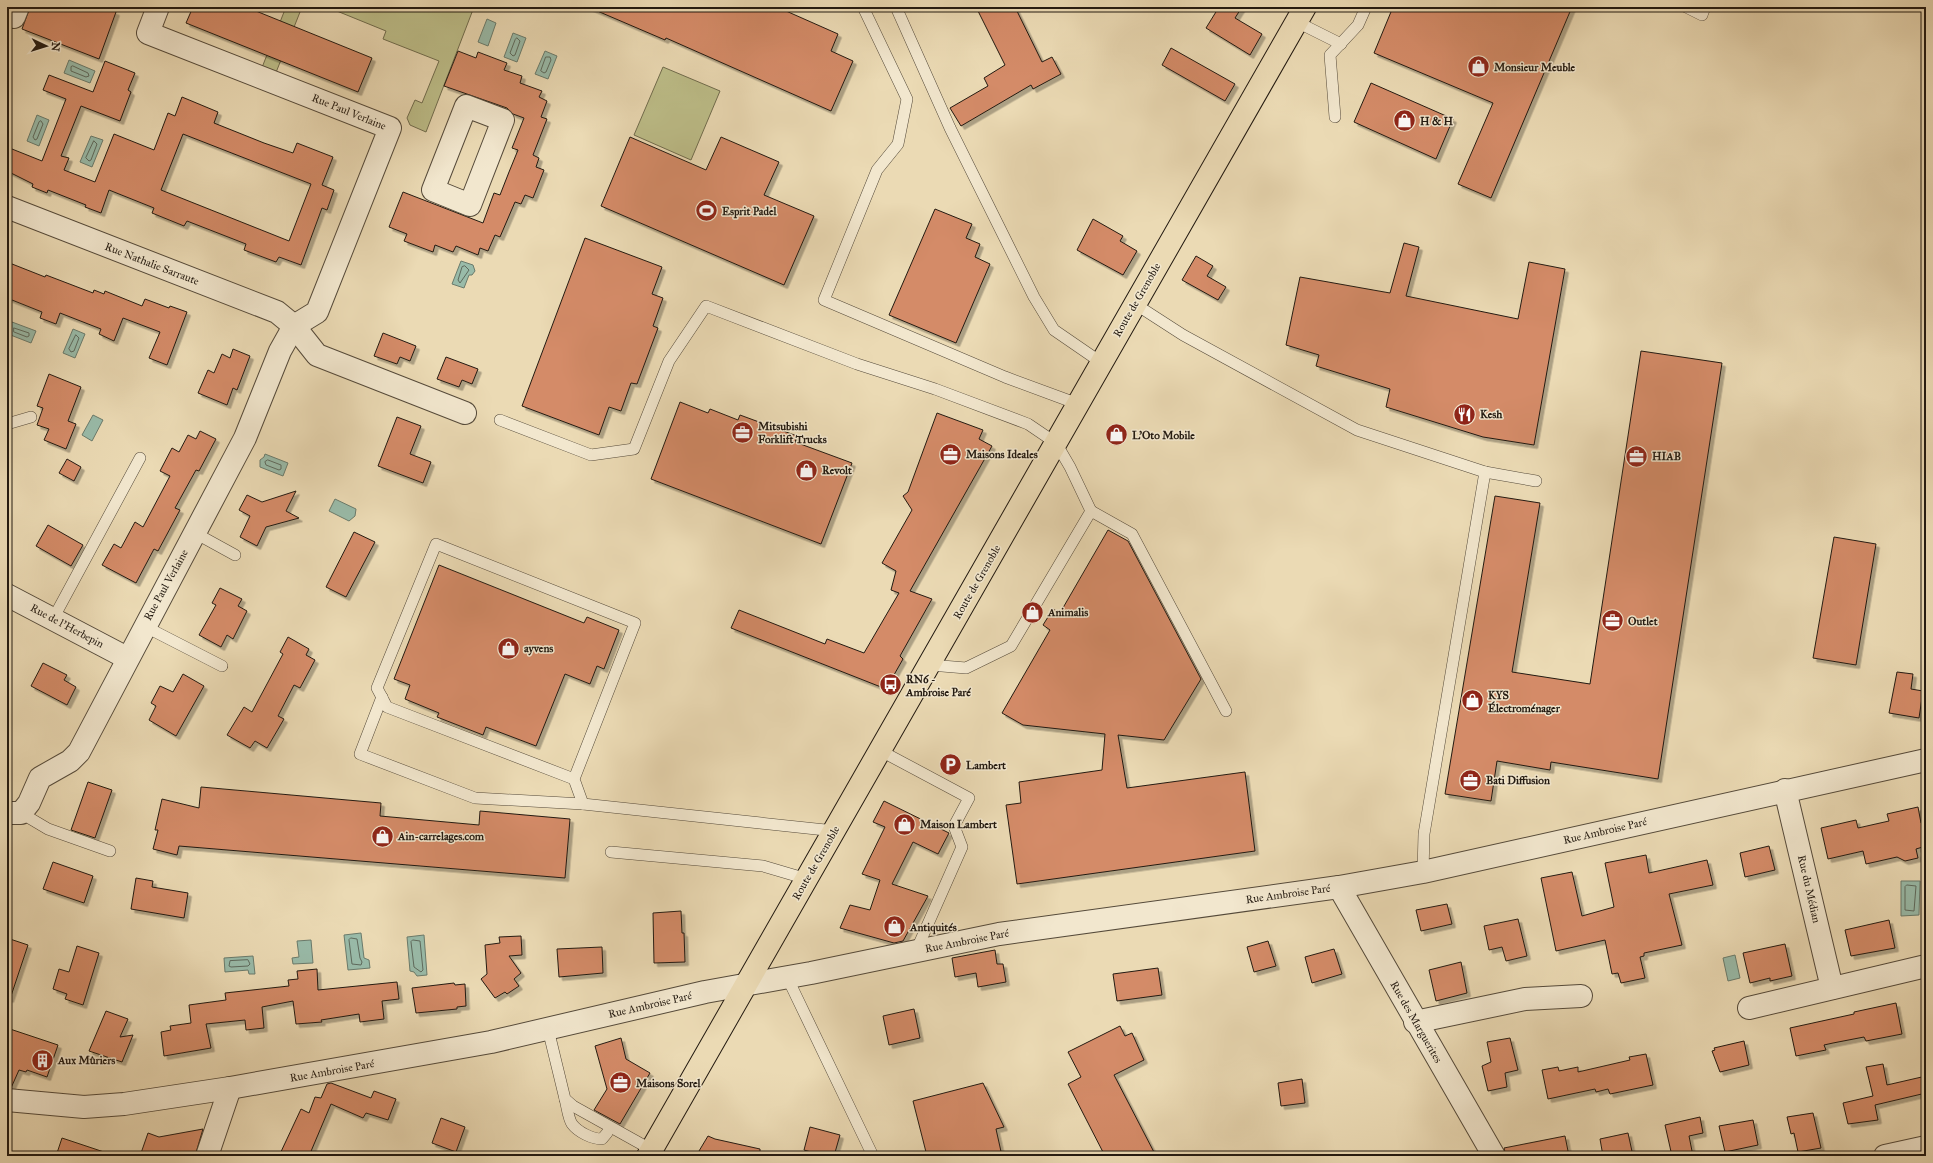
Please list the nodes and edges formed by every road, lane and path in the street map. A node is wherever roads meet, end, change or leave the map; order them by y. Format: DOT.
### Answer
graph roads {
  1 [pos="158,7"];
  2 [pos="863,7"];
  3 [pos="896,7"];
  4 [pos="1366,7"];
  5 [pos="1686,7"];
  6 [pos="1705,7"];
  7 [pos="1301,14"];
  8 [pos="1341,44"];
  9 [pos="1335,117"];
  10 [pos="7,207"];
  11 [pos="1135,304"];
  12 [pos="294,326"];
  13 [pos="1102,363"];
  14 [pos="1078,404"];
  15 [pos="465,413"];
  16 [pos="31,417"];
  17 [pos="500,420"];
  18 [pos="7,424"];
  19 [pos="1056,443"];
  20 [pos="140,458"];
  21 [pos="1485,472"];
  22 [pos="1536,481"];
  23 [pos="1091,511"];
  24 [pos="195,533"];
  25 [pos="235,555"];
  26 [pos="7,595"];
  27 [pos="53,619"];
  28 [pos="144,626"];
  29 [pos="127,658"];
  30 [pos="930,665"];
  31 [pos="222,666"];
  32 [pos="382,697"];
  33 [pos="1226,711"];
  34 [pos="881,751"];
  35 [pos="1926,760"];
  36 [pos="574,779"];
  37 [pos="1785,790"];
  38 [pos="582,804"];
  39 [pos="14,813"];
  40 [pos="835,831"];
  41 [pos="110,851"];
  42 [pos="611,852"];
  43 [pos="1423,872"];
  44 [pos="807,879"];
  45 [pos="1339,887"];
  46 [pos="916,951"];
  47 [pos="1926,966"];
  48 [pos="787,977"];
  49 [pos="746,984"];
  50 [pos="1832,988"];
  51 [pos="1580,996"];
  52 [pos="1750,1008"];
  53 [pos="1415,1022"];
  54 [pos="548,1029"];
  55 [pos="230,1088"];
  56 [pos="565,1099"];
  57 [pos="7,1100"];
  58 [pos="607,1133"];
  59 [pos="1926,1147"];
  60 [pos="650,1153"];
  61 [pos="207,1156"];
  62 [pos="873,1156"];
  63 [pos="1494,1156"];
  64 [pos="1886,1156"];
  1 -- 12 [label="street, Rue Paul Verlaine"];
  2 -- 14 [label="lane"];
  3 -- 13 [label="lane"];
  4 -- 8 [label="lane"];
  5 -- 6 [label="lane"];
  7 -- 8 [label="lane"];
  7 -- 11 [label="main road, Route de Grenoble"];
  8 -- 9 [label="lane"];
  10 -- 12 [label="street, Rue Nathalie Sarraute"];
  11 -- 13 [label="main road, Route de Grenoble"];
  11 -- 21 [label="lane"];
  12 -- 15 [label="street"];
  12 -- 24 [label="street, Rue Paul Verlaine"];
  13 -- 14 [label="main road, Route de Grenoble"];
  14 -- 19 [label="main road, Route de Grenoble"];
  16 -- 18 [label="lane"];
  17 -- 19 [label="lane"];
  19 -- 23 [label="lane"];
  19 -- 30 [label="main road, Route de Grenoble"];
  20 -- 27 [label="lane"];
  21 -- 22 [label="lane"];
  21 -- 43 [label="lane"];
  23 -- 30 [label="lane"];
  23 -- 33 [label="lane"];
  24 -- 25 [label="lane"];
  24 -- 28 [label="street, Rue Paul Verlaine"];
  26 -- 27 [label="street, Rue de l'Herbepin"];
  27 -- 29 [label="street, Rue de l'Herbepin"];
  28 -- 29 [label="street, Rue Paul Verlaine"];
  28 -- 31 [label="lane"];
  29 -- 39 [label="street, Rue Paul Verlaine"];
  30 -- 34 [label="main road, Route de Grenoble"];
  32 -- 36 [label="lane"];
  32 -- 36 [label="lane"];
  32 -- 38 [label="lane"];
  34 -- 40 [label="main road, Route de Grenoble"];
  34 -- 46 [label="lane"];
  35 -- 37 [label="street, Rue Ambroise Paré"];
  36 -- 38 [label="lane"];
  37 -- 43 [label="street, Rue Ambroise Paré"];
  37 -- 50 [label="street, Rue du Médian"];
  38 -- 40 [label="lane"];
  39 -- 41 [label="lane"];
  40 -- 44 [label="main road, Route de Grenoble"];
  42 -- 44 [label="lane"];
  43 -- 45 [label="street, Rue Ambroise Paré"];
  44 -- 49 [label="main road, Route de Grenoble"];
  45 -- 46 [label="street, Rue Ambroise Paré"];
  45 -- 53 [label="street, Rue des Marguerites"];
  46 -- 48 [label="street, Rue Ambroise Paré"];
  47 -- 50 [label="street"];
  48 -- 49 [label="street, Rue Ambroise Paré"];
  48 -- 62 [label="lane"];
  49 -- 54 [label="street, Rue Ambroise Paré"];
  49 -- 60 [label="main road, Route de Grenoble"];
  50 -- 52 [label="street"];
  51 -- 53 [label="street"];
  53 -- 63 [label="street, Rue des Marguerites"];
  54 -- 55 [label="street, Rue Ambroise Paré"];
  54 -- 56 [label="lane"];
  55 -- 57 [label="street, Rue Ambroise Paré"];
  55 -- 61 [label="street"];
  56 -- 58 [label="lane"];
  56 -- 60 [label="lane"];
  59 -- 64 [label="street"];
}
